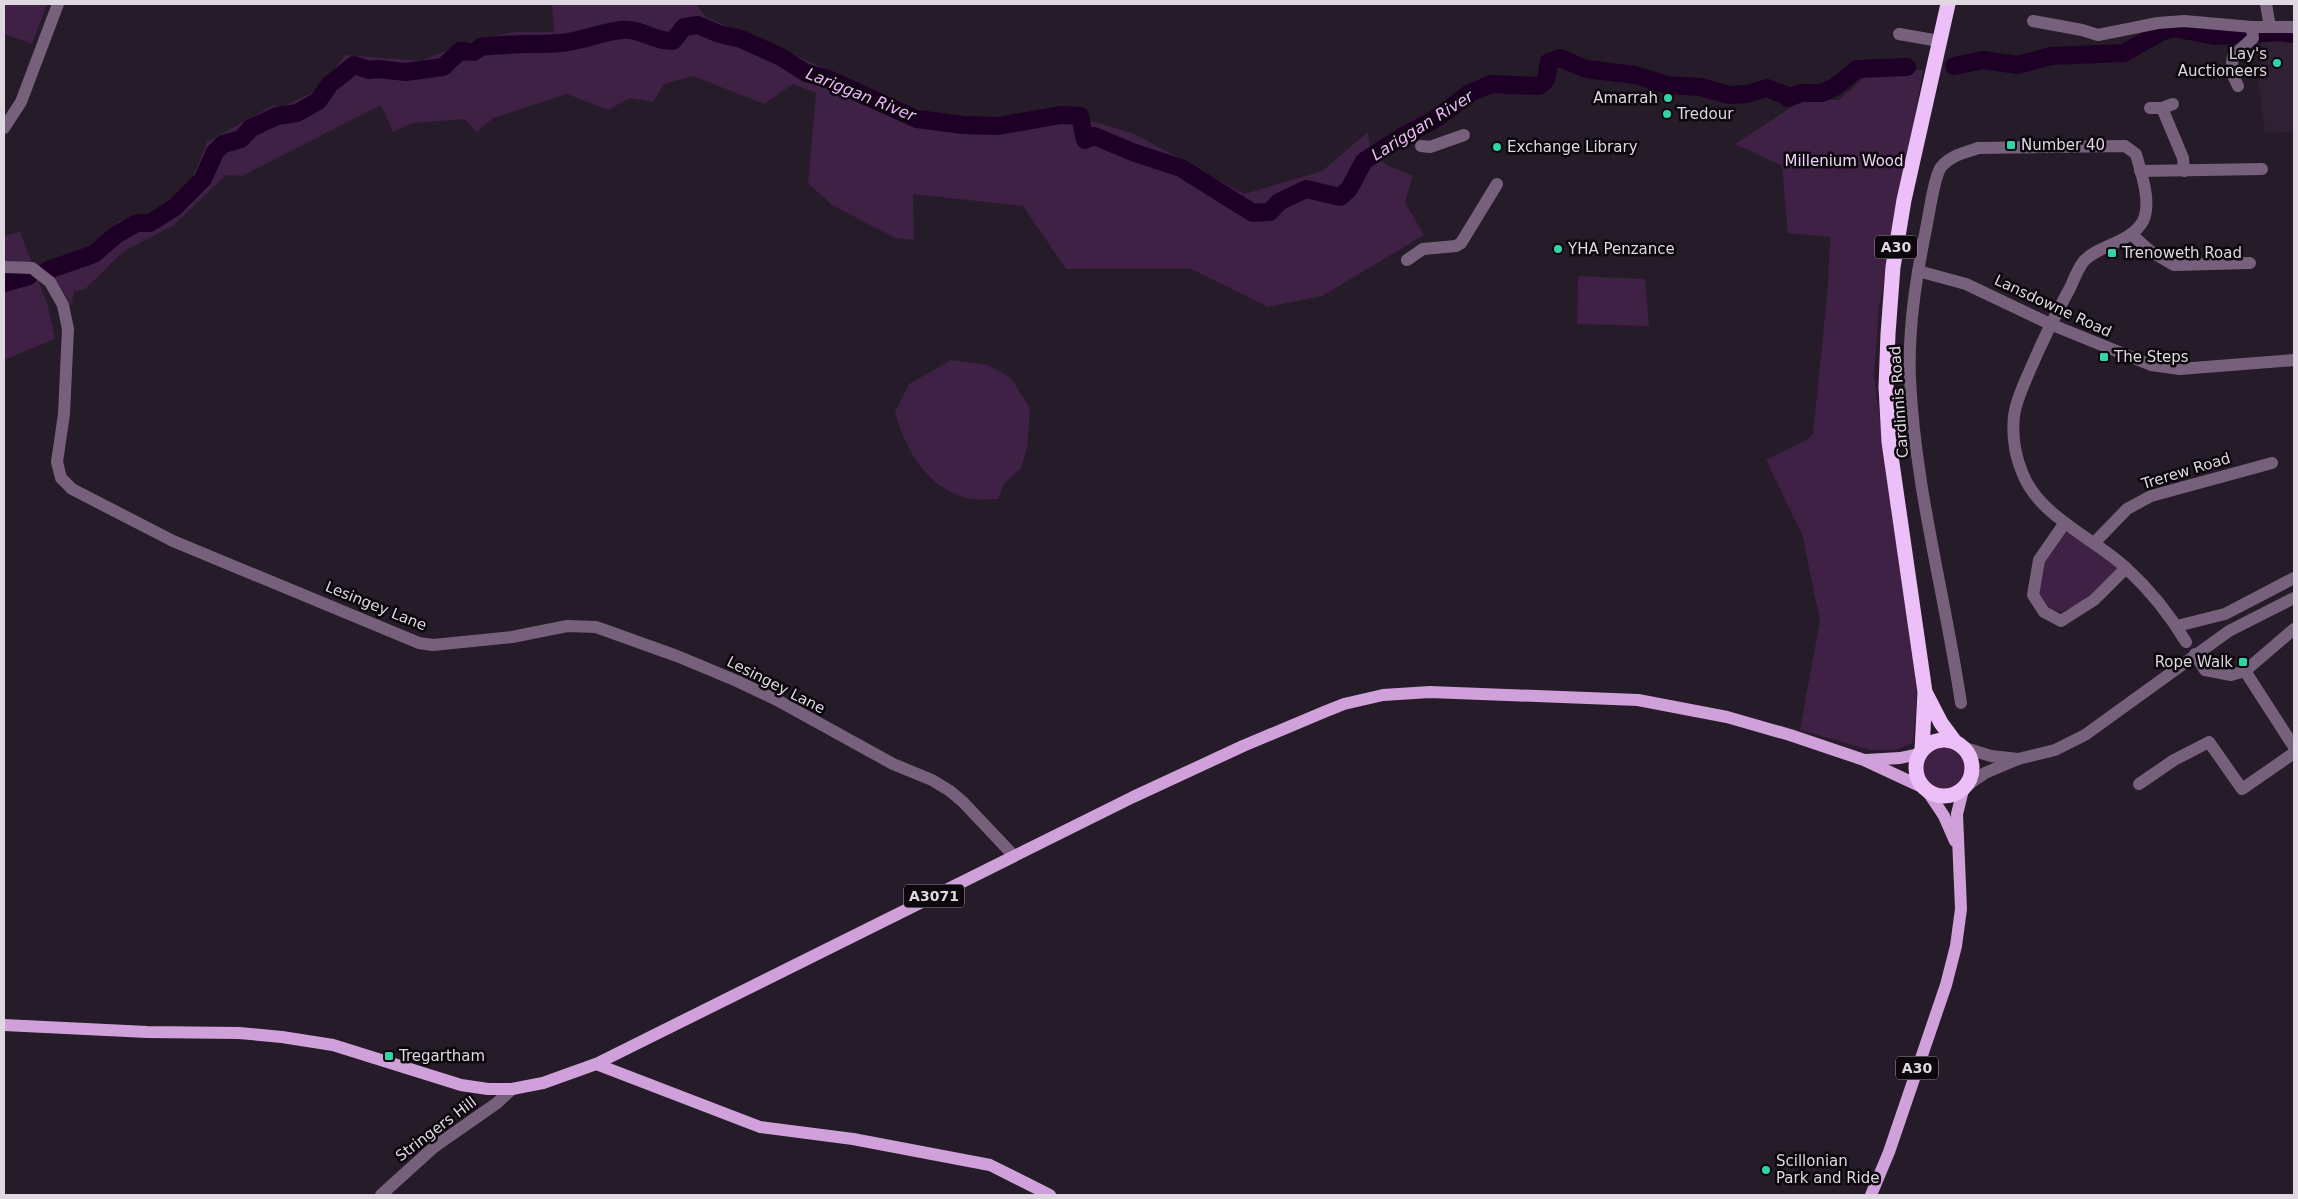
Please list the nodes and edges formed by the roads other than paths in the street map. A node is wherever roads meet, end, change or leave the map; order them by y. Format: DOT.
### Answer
graph roads {
  1 [pos="58,4"];
  2 [pos="1948,4"];
  3 [pos="2266,4"];
  4 [pos="2033,21"];
  5 [pos="2270,27"];
  6 [pos="2294,27"];
  7 [pos="2252,32"];
  8 [pos="1899,34"];
  9 [pos="1940,41"];
  10 [pos="2238,86"];
  11 [pos="2162,107"];
  12 [pos="4,128"];
  13 [pos="1464,135"];
  14 [pos="1421,146"];
  15 [pos="2140,170"];
  16 [pos="2262,170"];
  17 [pos="2184,171"];
  18 [pos="1497,184"];
  19 [pos="2131,234"];
  20 [pos="1407,260"];
  21 [pos="2250,263"];
  22 [pos="4,267"];
  23 [pos="1918,271"];
  24 [pos="2050,324"];
  25 [pos="2294,360"];
  26 [pos="2272,463"];
  27 [pos="2064,524"];
  28 [pos="2094,542"];
  29 [pos="2126,568"];
  30 [pos="2294,578"];
  31 [pos="2294,598"];
  32 [pos="2177,626"];
  33 [pos="2294,629"];
  34 [pos="2186,642"];
  35 [pos="2195,654"];
  36 [pos="2245,671"];
  37 [pos="1926,692"];
  38 [pos="1961,703"];
  39 [pos="1960,745"];
  40 [pos="2294,747"];
  41 [pos="1921,752"];
  42 [pos="2294,753"];
  43 [pos="2018,759"];
  44 [pos="1864,760"];
  45 [pos="2139,784"];
  46 [pos="1964,788"];
  47 [pos="1925,790"];
  48 [pos="1956,845"];
  49 [pos="1014,856"];
  50 [pos="4,1025"];
  51 [pos="596,1064"];
  52 [pos="512,1089"];
  53 [pos="381,1195"];
  54 [pos="1050,1195"];
  55 [pos="1871,1195"];
  1 -- 12 [label="street"];
  2 -- 9 [label="highway, A30"];
  3 -- 5 [label="street"];
  4 -- 7 [label="street"];
  5 -- 6 [label="street"];
  5 -- 7 [label="street"];
  7 -- 10 [label="street"];
  8 -- 9 [label="street"];
  9 -- 37 [label="highway, A30"];
  11 -- 17 [label="street"];
  13 -- 14 [label="street"];
  15 -- 17 [label="street"];
  15 -- 19 [label="street"];
  15 -- 23 [label="street, Cardinnis Road"];
  16 -- 17 [label="street"];
  18 -- 20 [label="street"];
  19 -- 21 [label="street"];
  19 -- 24 [label="street"];
  22 -- 49 [label="street, Lesingey Lane"];
  23 -- 24 [label="street, Lansdowne Road"];
  23 -- 38 [label="street, Cardinnis Road"];
  24 -- 25 [label="street, Lansdowne Road"];
  24 -- 27 [label="street"];
  26 -- 28 [label="street, Trerew Road"];
  27 -- 28 [label="street"];
  27 -- 29 [label="street"];
  28 -- 29 [label="street"];
  29 -- 32 [label="street"];
  30 -- 32 [label="street"];
  31 -- 35 [label="street"];
  32 -- 34 [label="street"];
  33 -- 36 [label="street"];
  35 -- 36 [label="street"];
  35 -- 43 [label="street"];
  36 -- 40 [label="street"];
  37 -- 39 [label="highway, A30"];
  37 -- 41 [label="highway, A30"];
  39 -- 41 [label="highway"];
  39 -- 43 [label="street"];
  39 -- 46 [label="highway"];
  41 -- 44 [label="main road, A3071"];
  41 -- 47 [label="highway"];
  42 -- 45 [label="street"];
  43 -- 46 [label="street"];
  44 -- 47 [label="main road, A3071"];
  44 -- 49 [label="main road, A3071"];
  46 -- 47 [label="highway"];
  46 -- 48 [label="main road, A30"];
  47 -- 48 [label="main road, A30"];
  48 -- 55 [label="main road, A30"];
  49 -- 51 [label="main road, A3071"];
  50 -- 52 [label="main road, A3071"];
  51 -- 52 [label="main road, A3071"];
  51 -- 54 [label="main road"];
  52 -- 53 [label="street, Stringers Hill"];
}
